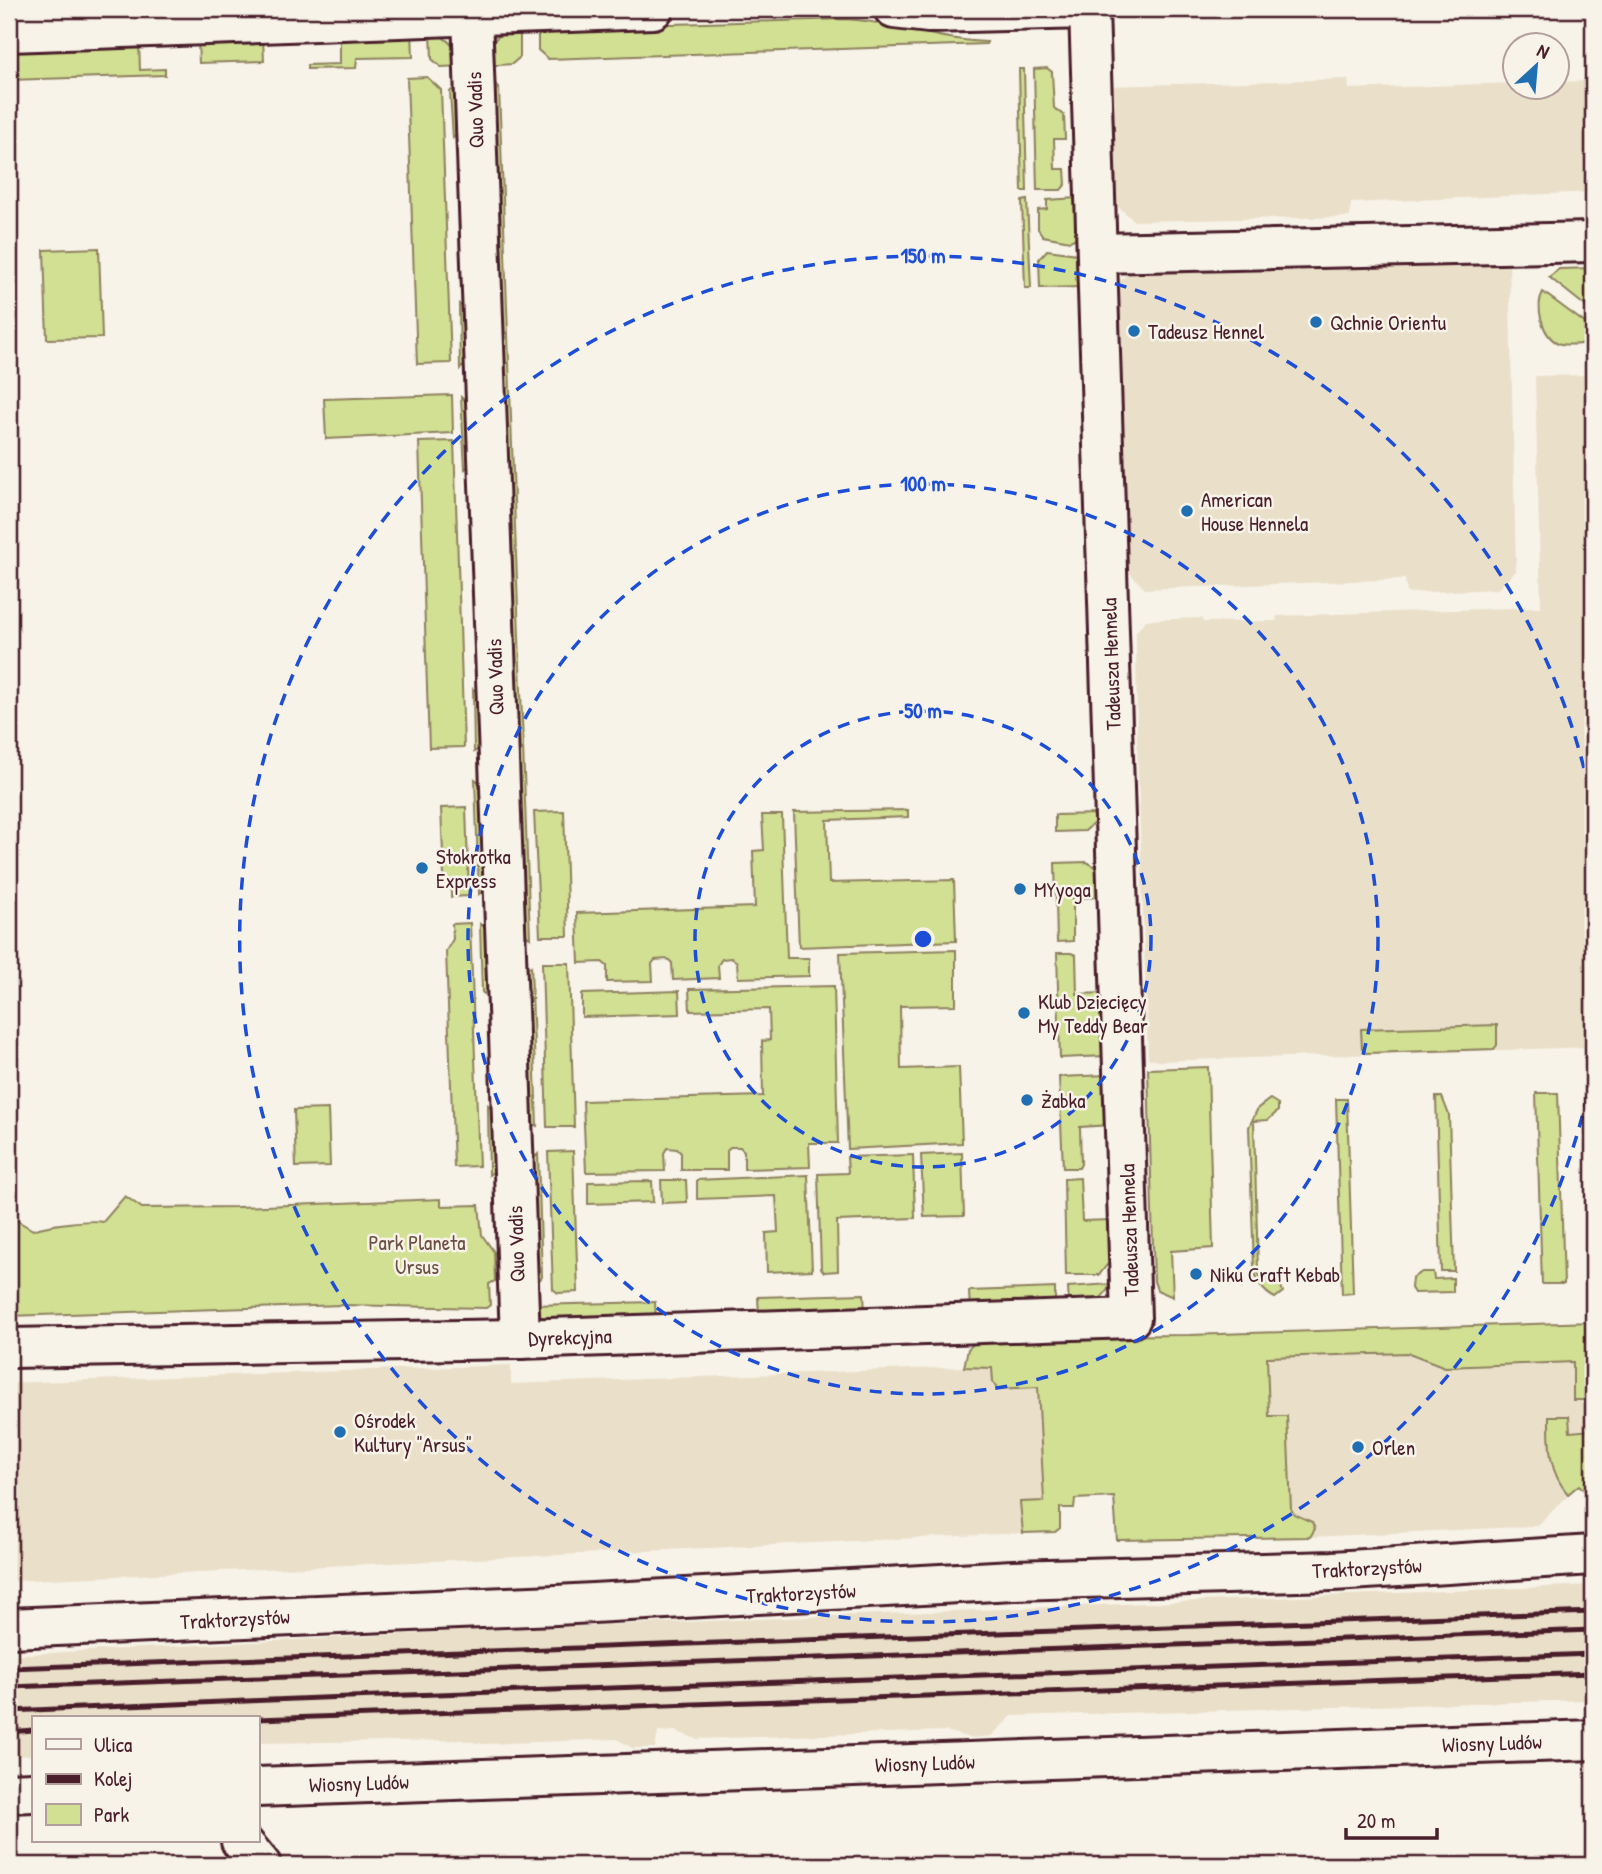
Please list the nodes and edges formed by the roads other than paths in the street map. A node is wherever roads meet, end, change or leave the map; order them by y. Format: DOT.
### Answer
graph roads {
  1 [pos="653,9"];
  2 [pos="894,9"];
  3 [pos="1089,9"];
  4 [pos="472,15"];
  5 [pos="9,32"];
  6 [pos="1593,242"];
  7 [pos="1097,253"];
  8 [pos="1131,1318"];
  9 [pos="520,1339"];
  10 [pos="9,1348"];
  11 [pos="1593,1555"];
  12 [pos="9,1628"];
  13 [pos="1593,1740"];
  14 [pos="259,1787"];
  15 [pos="32,1792"];
  16 [pos="9,1793"];
  17 [pos="242,1842"];
  18 [pos="261,1865"];
  1 -- 4 [label="street"];
  2 -- 3 [label="street"];
  3 -- 7 [label="street, Tadeusza Hennela"];
  4 -- 5 [label="street"];
  4 -- 9 [label="street, Quo Vadis"];
  6 -- 7 [label="street"];
  7 -- 8 [label="street, Tadeusza Hennela"];
  8 -- 9 [label="street, Dyrekcyjna"];
  9 -- 10 [label="street, Dyrekcyjna"];
  11 -- 12 [label="street, Traktorzystów"];
  13 -- 14 [label="street, Wiosny Ludów"];
  15 -- 16 [label="street"];
  17 -- 18 [label="street"];
}
